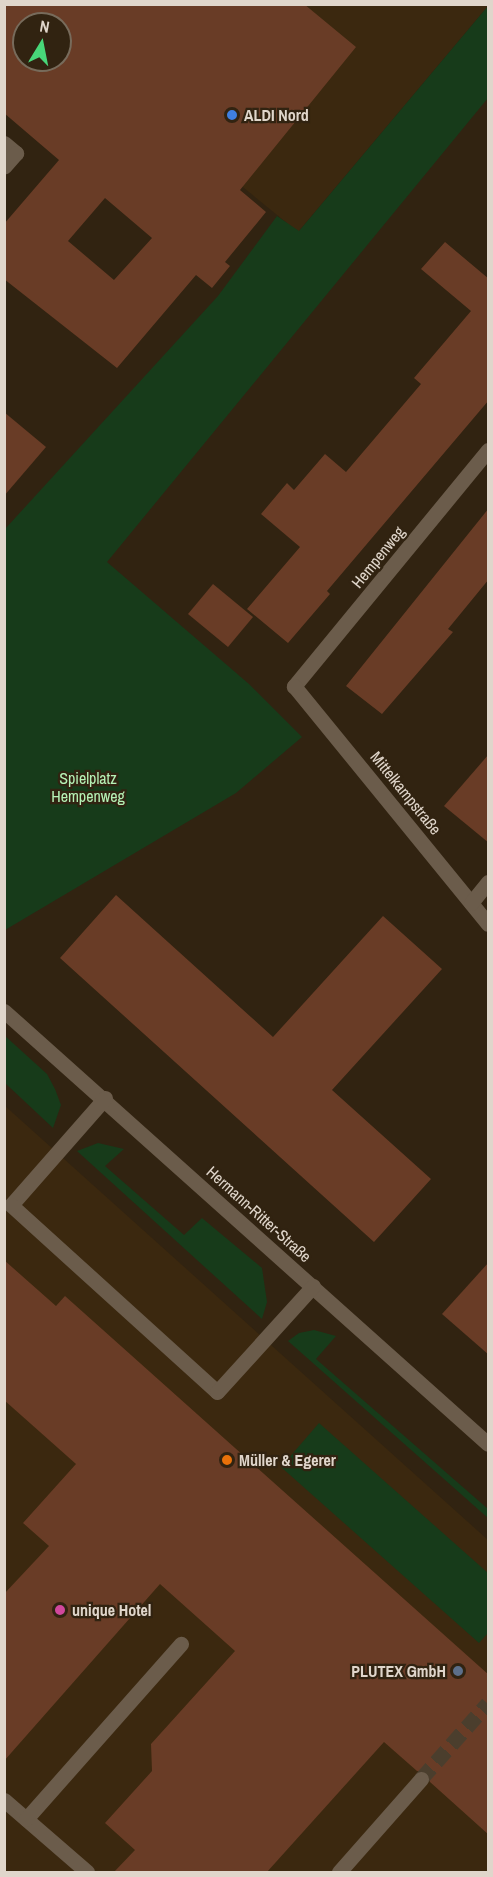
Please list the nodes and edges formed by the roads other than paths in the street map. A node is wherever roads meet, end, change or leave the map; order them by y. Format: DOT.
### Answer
graph roads {
  1 [pos="4,143"];
  2 [pos="4,167"];
  3 [pos="489,450"];
  4 [pos="294,686"];
  5 [pos="489,882"];
  6 [pos="471,903"];
  7 [pos="489,924"];
  8 [pos="4,1011"];
  9 [pos="105,1098"];
  10 [pos="313,1286"];
  11 [pos="489,1444"];
  12 [pos="181,1644"];
  13 [pos="421,1779"];
  14 [pos="4,1800"];
  15 [pos="26,1819"];
  16 [pos="87,1872"];
  17 [pos="339,1872"];
  1 -- 2 [label="street"];
  3 -- 4 [label="street, Hempenweg"];
  4 -- 6 [label="street, Mittelkampstraße"];
  5 -- 6 [label="street"];
  6 -- 7 [label="street, Mittelkampstraße"];
  8 -- 9 [label="street, Hermann-Ritter-Straße"];
  9 -- 10 [label="street, Hermann-Ritter-Straße"];
  9 -- 10 [label="street"];
  10 -- 11 [label="street, Hermann-Ritter-Straße"];
  12 -- 15 [label="street"];
  13 -- 17 [label="street"];
  14 -- 15 [label="street"];
  15 -- 16 [label="street"];
}
